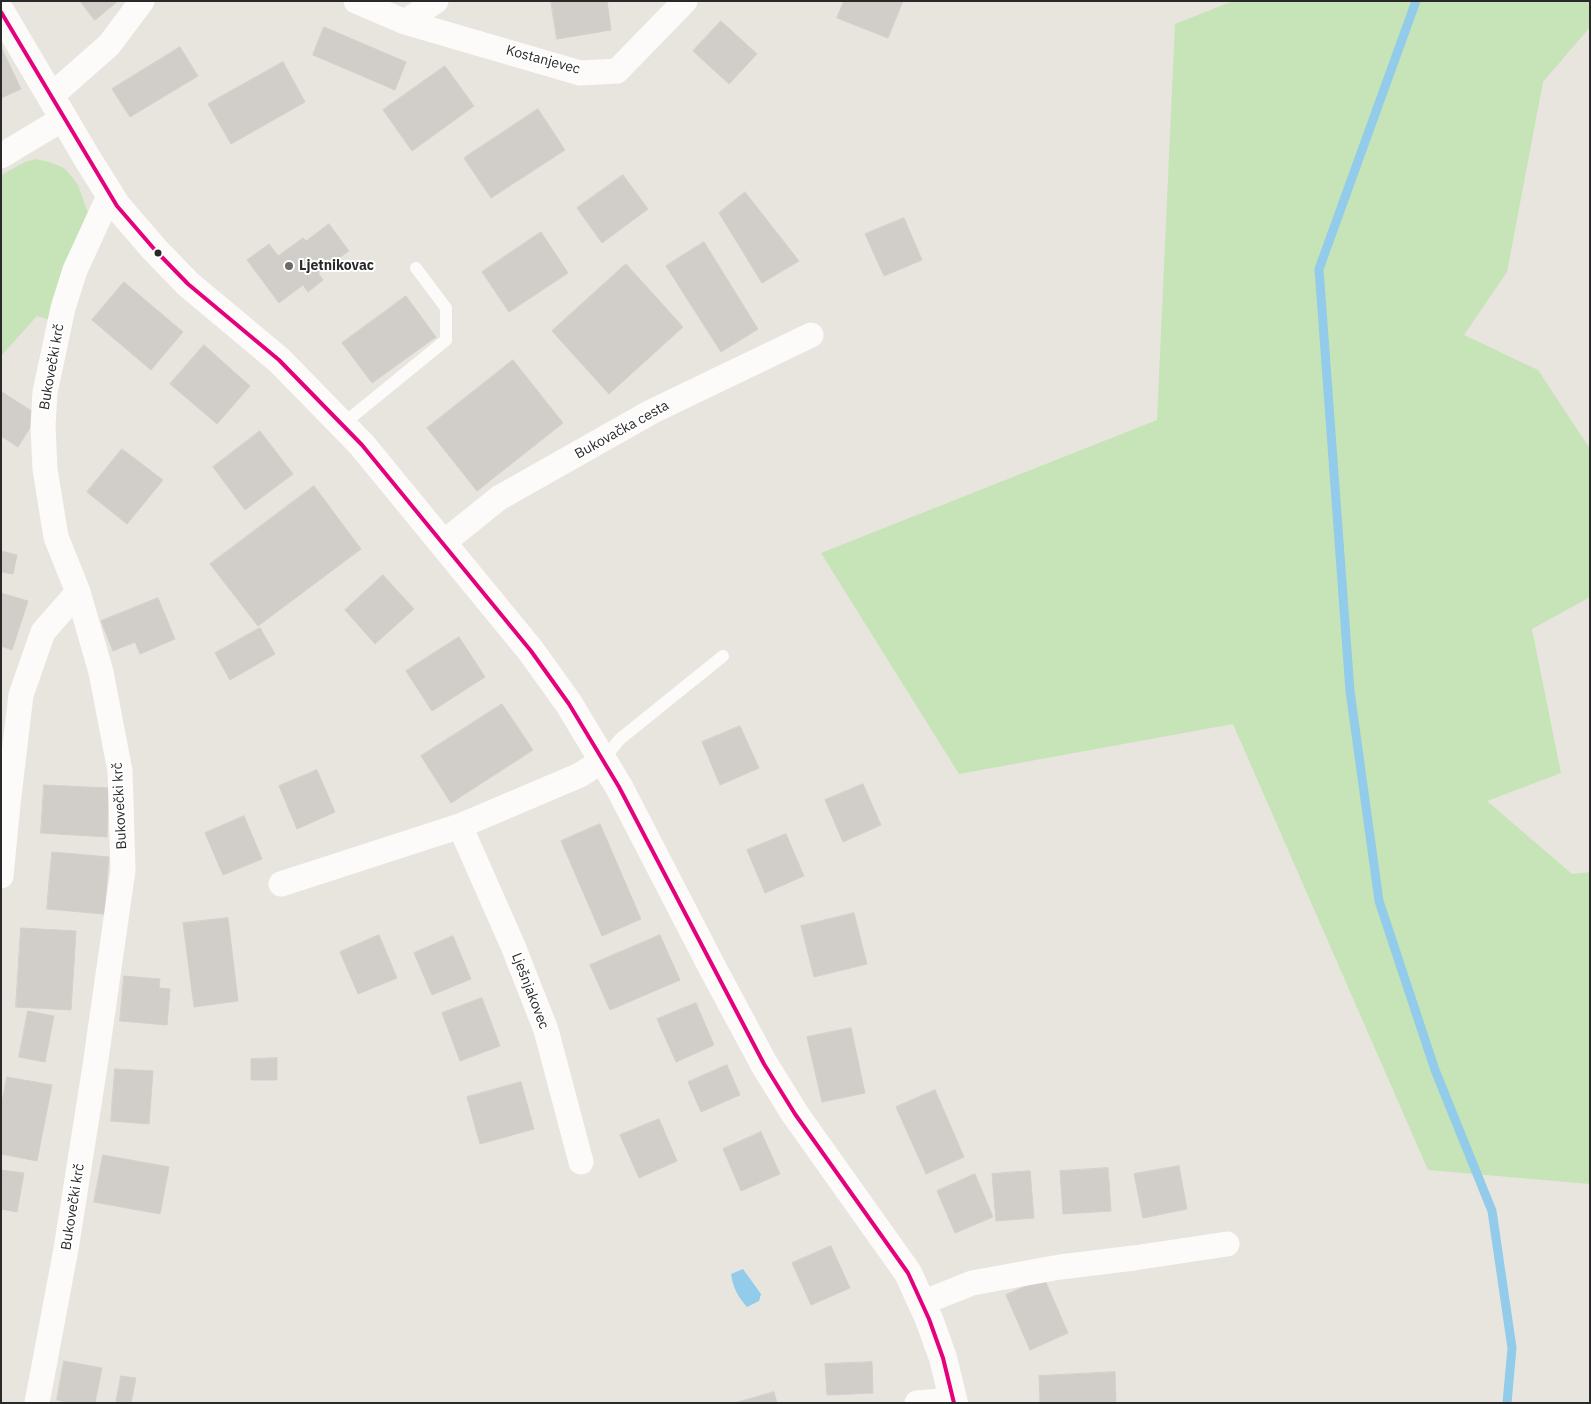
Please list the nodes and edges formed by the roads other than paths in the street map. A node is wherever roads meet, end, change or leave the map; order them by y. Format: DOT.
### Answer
graph roads {
  1 [pos="142,1"];
  2 [pos="356,1"];
  3 [pos="436,1"];
  4 [pos="685,1"];
  5 [pos="1,12"];
  6 [pos="405,22"];
  7 [pos="58,107"];
  8 [pos="1,156"];
  9 [pos="110,194"];
  10 [pos="416,268"];
  11 [pos="811,335"];
  12 [pos="343,424"];
  13 [pos="444,543"];
  14 [pos="78,592"];
  15 [pos="723,656"];
  16 [pos="603,760"];
  17 [pos="460,826"];
  18 [pos="1,876"];
  19 [pos="281,884"];
  20 [pos="581,1162"];
  21 [pos="1227,1244"];
  22 [pos="922,1303"];
  23 [pos="953,1401"];
  24 [pos="37,1403"];
  25 [pos="917,1403"];
  1 -- 7 [label="street"];
  2 -- 6 [label="street, Kostanjevec"];
  3 -- 6 [label="street"];
  4 -- 6 [label="street, Kostanjevec"];
  5 -- 7 [label="main road"];
  7 -- 8 [label="street"];
  7 -- 9 [label="main road"];
  9 -- 12 [label="main road"];
  9 -- 14 [label="street, Bukovečki krč"];
  10 -- 12 [label="lane"];
  11 -- 13 [label="street, Bukovačka cesta"];
  12 -- 13 [label="main road"];
  13 -- 16 [label="main road"];
  14 -- 18 [label="street"];
  14 -- 24 [label="street, Bukovečki krč"];
  15 -- 16 [label="lane"];
  16 -- 17 [label="street"];
  16 -- 22 [label="main road"];
  17 -- 19 [label="street"];
  17 -- 20 [label="street, Lješnjakovec"];
  21 -- 22 [label="street"];
  22 -- 23 [label="main road"];
  23 -- 25 [label="street"];
}
